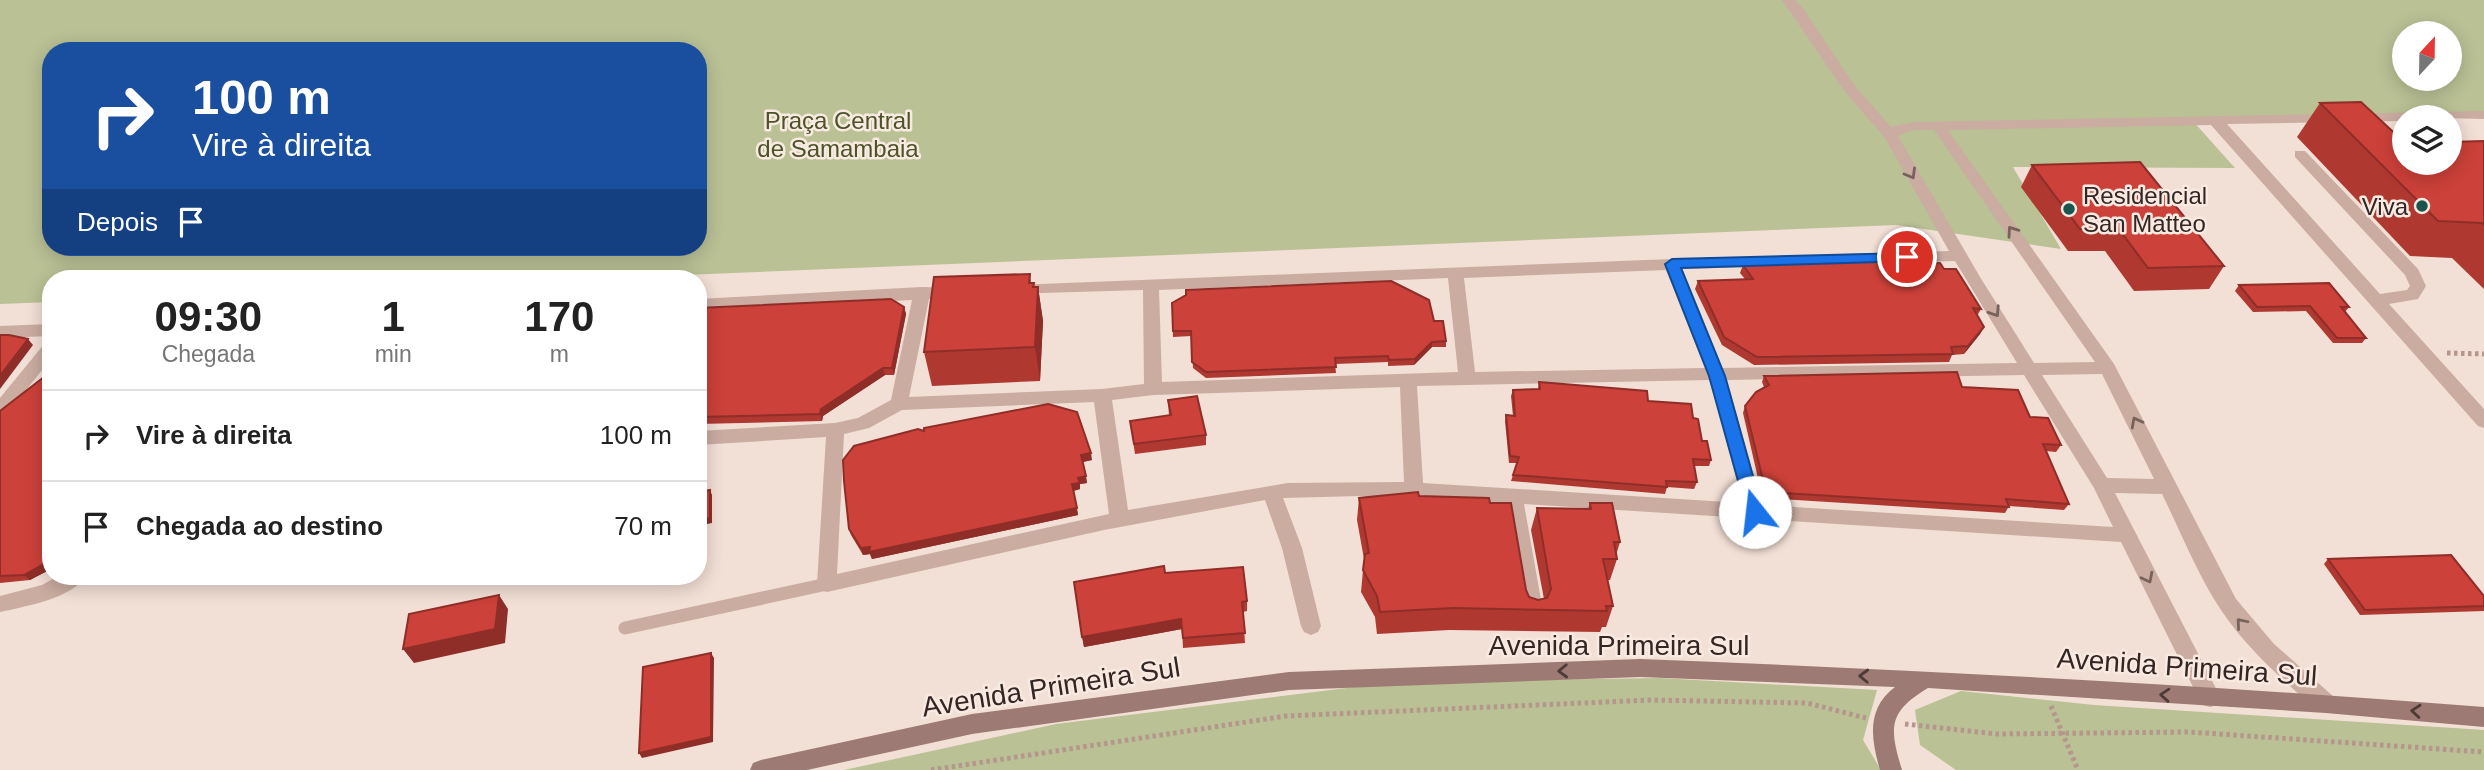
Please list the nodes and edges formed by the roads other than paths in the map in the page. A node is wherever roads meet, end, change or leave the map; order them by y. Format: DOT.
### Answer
graph roads {
  1 [pos="1788,0"];
  2 [pos="2484,115"];
  3 [pos="2214,119"];
  4 [pos="1938,126"];
  5 [pos="1891,136"];
  6 [pos="2300,154"];
  7 [pos="1959,256"];
  8 [pos="1672,264"];
  9 [pos="1455,272"];
  10 [pos="1151,285"];
  11 [pos="1003,290"];
  12 [pos="976,292"];
  13 [pos="922,293"];
  14 [pos="2375,300"];
  15 [pos="707,305"];
  16 [pos="42,330"];
  17 [pos="0,332"];
  18 [pos="42,358"];
  19 [pos="2031,368"];
  20 [pos="2108,368"];
  21 [pos="1717,376"];
  22 [pos="1467,378"];
  23 [pos="1408,381"];
  24 [pos="1153,389"];
  25 [pos="1102,395"];
  26 [pos="899,404"];
  27 [pos="0,410"];
  28 [pos="2484,421"];
  29 [pos="835,430"];
  30 [pos="707,437"];
  31 [pos="2102,485"];
  32 [pos="2171,487"];
  33 [pos="1414,490"];
  34 [pos="1271,492"];
  35 [pos="1513,496"];
  36 [pos="1755,512"];
  37 [pos="1120,521"];
  38 [pos="2125,535"];
  39 [pos="827,584"];
  40 [pos="59,585"];
  41 [pos="0,604"];
  42 [pos="1533,611"];
  43 [pos="1311,626"];
  44 [pos="625,628"];
  45 [pos="1927,679"];
  46 [pos="2210,698"];
  47 [pos="2326,704"];
  48 [pos="2484,717"];
  49 [pos="761,770"];
  50 [pos="1891,770"];
  1 -- 5 [label="street"];
  2 -- 3 [label="street"];
  3 -- 4 [label="street"];
  3 -- 14 [label="street"];
  4 -- 5 [label="street"];
  20 -- 4 [label="street, one-way"];
  5 -- 7 [label="street, one-way"];
  6 -- 14 [label="street"];
  7 -- 8 [label="street"];
  7 -- 19 [label="street, one-way"];
  8 -- 9 [label="street"];
  8 -- 21 [label="street"];
  9 -- 10 [label="street"];
  9 -- 22 [label="street"];
  10 -- 11 [label="street"];
  10 -- 24 [label="street"];
  12 -- 13 [label="street"];
  13 -- 15 [label="street"];
  13 -- 26 [label="street"];
  14 -- 28 [label="street"];
  16 -- 17 [label="street"];
  18 -- 27 [label="street"];
  19 -- 20 [label="street"];
  19 -- 21 [label="street"];
  19 -- 31 [label="street"];
  32 -- 20 [label="street, one-way"];
  21 -- 22 [label="street"];
  21 -- 36 [label="street"];
  22 -- 23 [label="street"];
  23 -- 24 [label="street"];
  23 -- 33 [label="street"];
  24 -- 25 [label="street"];
  25 -- 26 [label="street"];
  25 -- 37 [label="street"];
  26 -- 29 [label="street"];
  29 -- 30 [label="street"];
  29 -- 39 [label="street"];
  31 -- 32 [label="street"];
  31 -- 38 [label="street"];
  47 -- 32 [label="street, one-way"];
  33 -- 34 [label="street"];
  33 -- 35 [label="street"];
  34 -- 37 [label="street"];
  34 -- 43 [label="street"];
  35 -- 36 [label="street"];
  35 -- 42 [label="street"];
  36 -- 38 [label="street"];
  37 -- 39 [label="street"];
  38 -- 46 [label="street, one-way"];
  39 -- 44 [label="lane"];
  40 -- 41 [label="street"];
  46 -- 45 [label="main road, Avenida Primeira Sul, one-way"];
  45 -- 49 [label="main road, Avenida Primeira Sul, one-way"];
  45 -- 50 [label="main road"];
  46 -- 47 [label="main road, Avenida Primeira Sul"];
  48 -- 47 [label="main road, Avenida Primeira Sul, one-way"];
}
